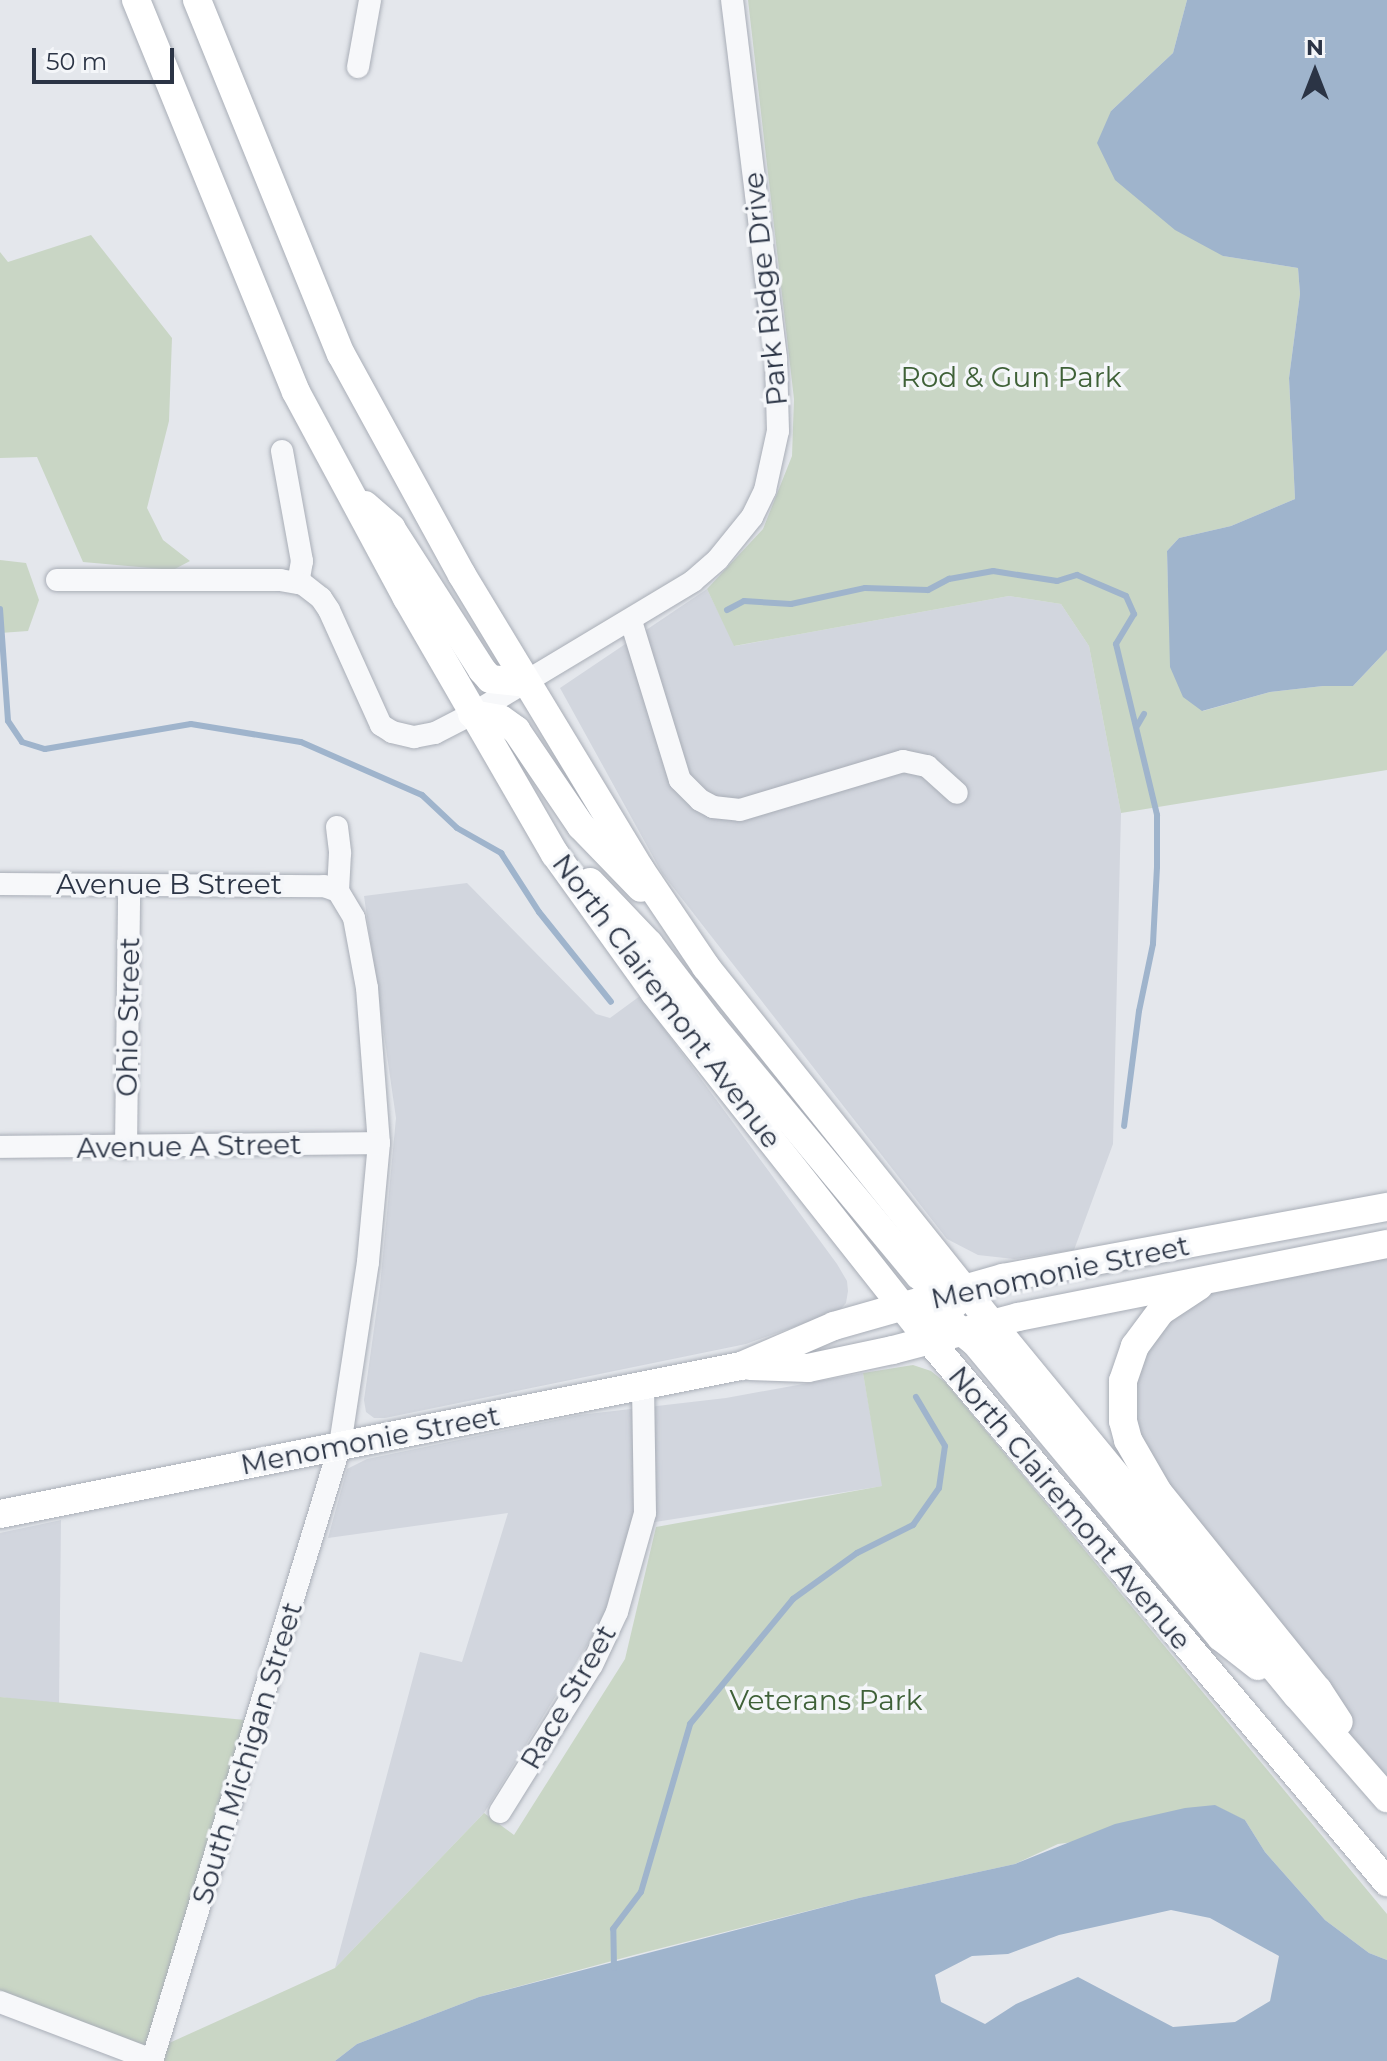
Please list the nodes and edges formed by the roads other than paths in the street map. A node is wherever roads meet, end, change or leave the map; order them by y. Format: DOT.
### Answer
graph roads {
  1 [pos="136,0"];
  2 [pos="197,0"];
  3 [pos="370,0"];
  4 [pos="732,0"];
  5 [pos="358,67"];
  6 [pos="282,451"];
  7 [pos="350,492"];
  8 [pos="57,580"];
  9 [pos="298,583"];
  10 [pos="631,621"];
  11 [pos="526,683"];
  12 [pos="472,714"];
  13 [pos="957,793"];
  14 [pos="337,827"];
  15 [pos="546,839"];
  16 [pos="0,884"];
  17 [pos="129,886"];
  18 [pos="338,891"];
  19 [pos="676,922"];
  20 [pos="379,1143"];
  21 [pos="0,1147"];
  22 [pos="126,1148"];
  23 [pos="1387,1207"];
  24 [pos="1387,1244"];
  25 [pos="1219,1277"];
  26 [pos="953,1292"];
  27 [pos="902,1307"];
  28 [pos="991,1323"];
  29 [pos="963,1331"];
  30 [pos="929,1340"];
  31 [pos="741,1366"];
  32 [pos="643,1387"];
  33 [pos="340,1445"];
  34 [pos="0,1514"];
  35 [pos="1297,1695"];
  36 [pos="1387,1797"];
  37 [pos="500,1812"];
  38 [pos="1387,1882"];
  39 [pos="0,2002"];
  40 [pos="152,2061"];
  1 -- 7 [label="main road, North Clairemont Avenue"];
  2 -- 11 [label="main road, North Clairemont Avenue"];
  3 -- 5 [label="street"];
  4 -- 10 [label="street, Park Ridge Drive"];
  6 -- 9 [label="street"];
  7 -- 11 [label="main road"];
  7 -- 12 [label="main road, North Clairemont Avenue"];
  8 -- 9 [label="street"];
  9 -- 12 [label="street, Park Ridge Drive"];
  10 -- 11 [label="street, Park Ridge Drive"];
  10 -- 13 [label="street"];
  11 -- 12 [label="street, Park Ridge Drive"];
  11 -- 19 [label="main road, North Clairemont Avenue"];
  12 -- 15 [label="main road, North Clairemont Avenue"];
  12 -- 19 [label="main road"];
  14 -- 18 [label="street"];
  15 -- 26 [label="main road"];
  15 -- 27 [label="main road, North Clairemont Avenue"];
  16 -- 17 [label="street, Avenue B Street"];
  17 -- 18 [label="street, Avenue B Street"];
  17 -- 22 [label="street, Ohio Street"];
  18 -- 20 [label="street, South Michigan Street"];
  19 -- 26 [label="main road, North Clairemont Avenue"];
  20 -- 22 [label="street, Avenue A Street"];
  20 -- 33 [label="street, South Michigan Street"];
  21 -- 22 [label="street, Avenue A Street"];
  23 -- 26 [label="main road, Menomonie Street"];
  24 -- 25 [label="main road, Menomonie Street"];
  25 -- 28 [label="main road, Menomonie Street"];
  25 -- 36 [label="main road"];
  26 -- 27 [label="main road, Menomonie Street"];
  26 -- 28 [label="main road"];
  27 -- 29 [label="main road"];
  27 -- 30 [label="main road, North Clairemont Avenue"];
  27 -- 31 [label="main road, Menomonie Street"];
  28 -- 29 [label="main road, Menomonie Street"];
  28 -- 35 [label="main road, North Clairemont Avenue"];
  29 -- 30 [label="main road, Menomonie Street"];
  29 -- 35 [label="main road"];
  30 -- 31 [label="main road, Menomonie Street"];
  30 -- 38 [label="main road, North Clairemont Avenue"];
  31 -- 32 [label="main road, Menomonie Street"];
  32 -- 33 [label="main road, Menomonie Street"];
  32 -- 37 [label="street, Race Street"];
  33 -- 34 [label="main road, Menomonie Street"];
  33 -- 40 [label="street, South Michigan Street"];
  35 -- 36 [label="main road, North Clairemont Avenue"];
  39 -- 40 [label="street"];
}
